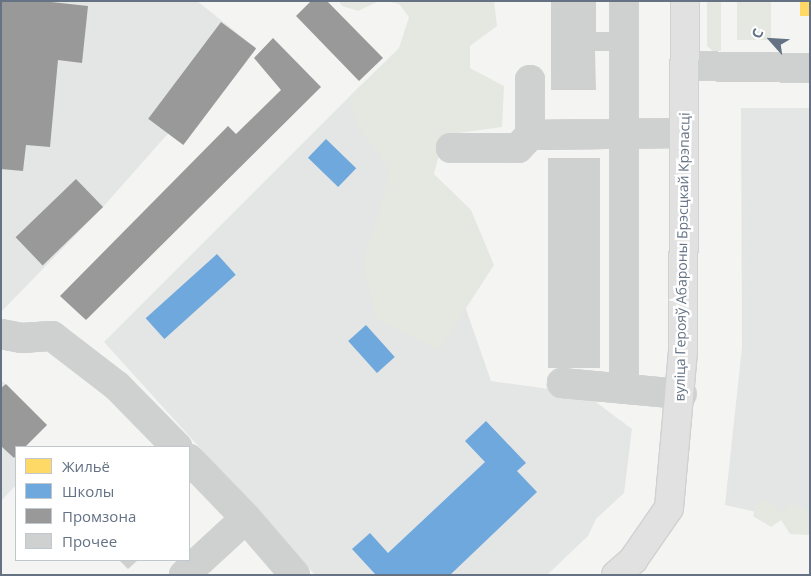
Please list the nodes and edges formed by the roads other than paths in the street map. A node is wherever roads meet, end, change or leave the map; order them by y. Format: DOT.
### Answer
graph roads {
  1 [pos="624,1"];
  2 [pos="684,1"];
  3 [pos="685,66"];
  4 [pos="810,68"];
  5 [pos="530,80"];
  6 [pos="684,133"];
  7 [pos="625,134"];
  8 [pos="530,135"];
  9 [pos="451,148"];
  10 [pos="1,334"];
  11 [pos="562,383"];
  12 [pos="624,388"];
  13 [pos="681,394"];
  14 [pos="176,446"];
  15 [pos="190,461"];
  16 [pos="246,518"];
  17 [pos="630,570"];
  18 [pos="184,575"];
  19 [pos="295,575"];
  1 -- 7 [label="lane"];
  2 -- 3 [label="main road, вуліца Герояў Абароны Брэсцкай Крэпасці"];
  3 -- 4 [label="lane"];
  3 -- 6 [label="main road, вуліца Герояў Абароны Брэсцкай Крэпасці"];
  5 -- 8 [label="lane"];
  6 -- 7 [label="lane"];
  6 -- 13 [label="main road, вуліца Герояў Абароны Брэсцкай Крэпасці"];
  7 -- 8 [label="lane"];
  7 -- 12 [label="lane"];
  8 -- 9 [label="lane"];
  10 -- 14 [label="lane"];
  11 -- 12 [label="lane"];
  12 -- 13 [label="lane"];
  13 -- 17 [label="main road, вуліца Герояў Абароны Брэсцкай Крэпасці"];
  15 -- 16 [label="lane"];
  16 -- 18 [label="lane"];
  16 -- 19 [label="lane"];
}
